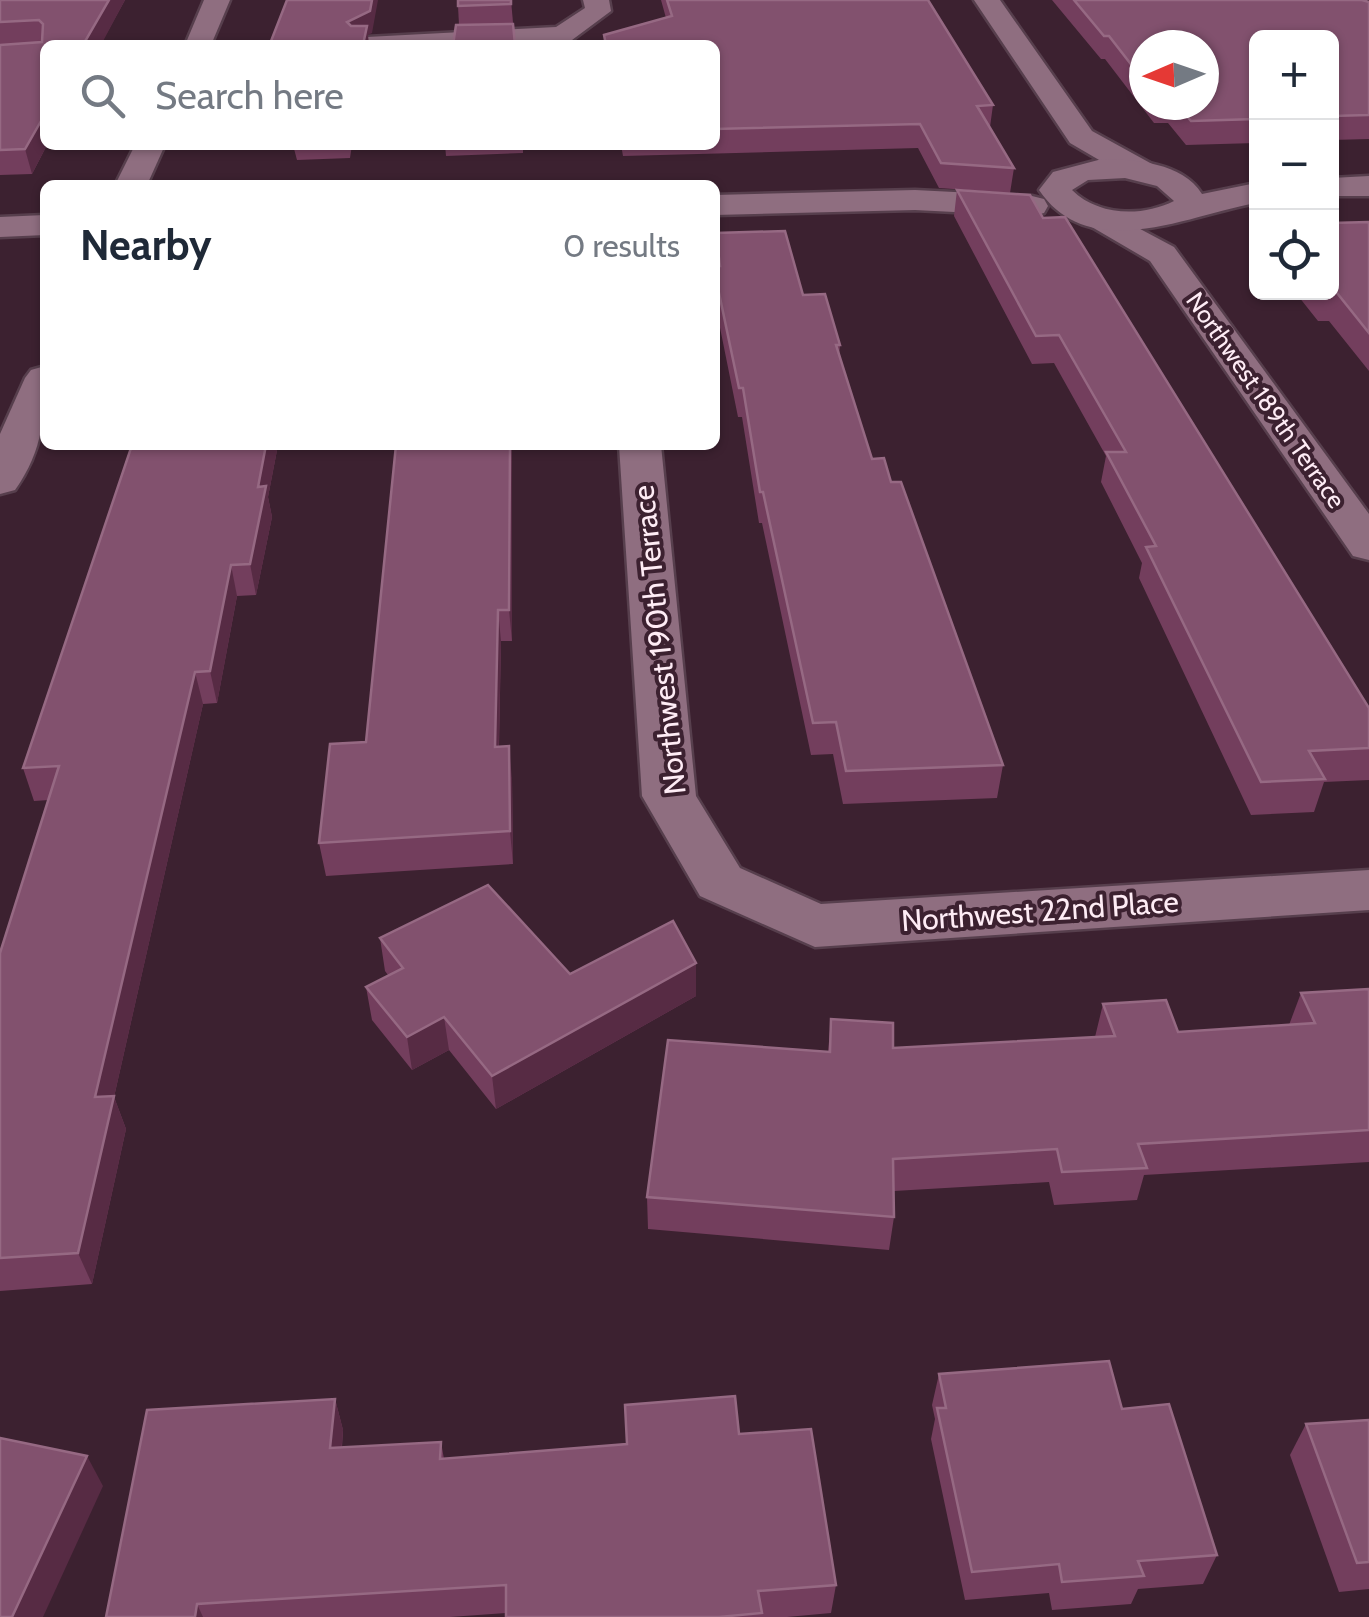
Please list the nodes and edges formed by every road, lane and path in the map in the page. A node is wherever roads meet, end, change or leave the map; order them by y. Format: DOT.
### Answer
graph roads {
  1 [pos="217,0"];
  2 [pos="596,0"];
  3 [pos="987,0"];
  4 [pos="200,40"];
  5 [pos="512,40"];
  6 [pos="1081,137"];
  7 [pos="148,150"];
  8 [pos="1153,174"];
  9 [pos="1069,176"];
  10 [pos="133,180"];
  11 [pos="1369,186"];
  12 [pos="1339,187"];
  13 [pos="1249,189"];
  14 [pos="1249,192"];
  15 [pos="915,200"];
  16 [pos="720,204"];
  17 [pos="1182,211"];
  18 [pos="1089,213"];
  19 [pos="40,225"];
  20 [pos="0,227"];
  21 [pos="1162,254"];
  22 [pos="40,389"];
  23 [pos="640,450"];
  24 [pos="0,481"];
  25 [pos="1369,546"];
  26 [pos="720,882"];
  27 [pos="1369,890"];
  1 -- 4 [label="street"];
  2 -- 5 [label="street"];
  3 -- 6 [label="street"];
  6 -- 8 [label="street"];
  6 -- 9 [label="street"];
  7 -- 10 [label="street"];
  8 -- 9 [label="street"];
  8 -- 13 [label="street"];
  8 -- 17 [label="street"];
  9 -- 15 [label="street"];
  9 -- 18 [label="street"];
  11 -- 12 [label="street"];
  14 -- 17 [label="street"];
  15 -- 16 [label="street"];
  15 -- 18 [label="street"];
  17 -- 18 [label="street"];
  17 -- 21 [label="street"];
  18 -- 21 [label="street, Northwest 189th Terrace"];
  19 -- 20 [label="street"];
  21 -- 25 [label="street, Northwest 189th Terrace"];
  22 -- 24 [label="street"];
  23 -- 26 [label="street, Northwest 190th Terrace"];
  26 -- 27 [label="street, Northwest 22nd Place"];
}
